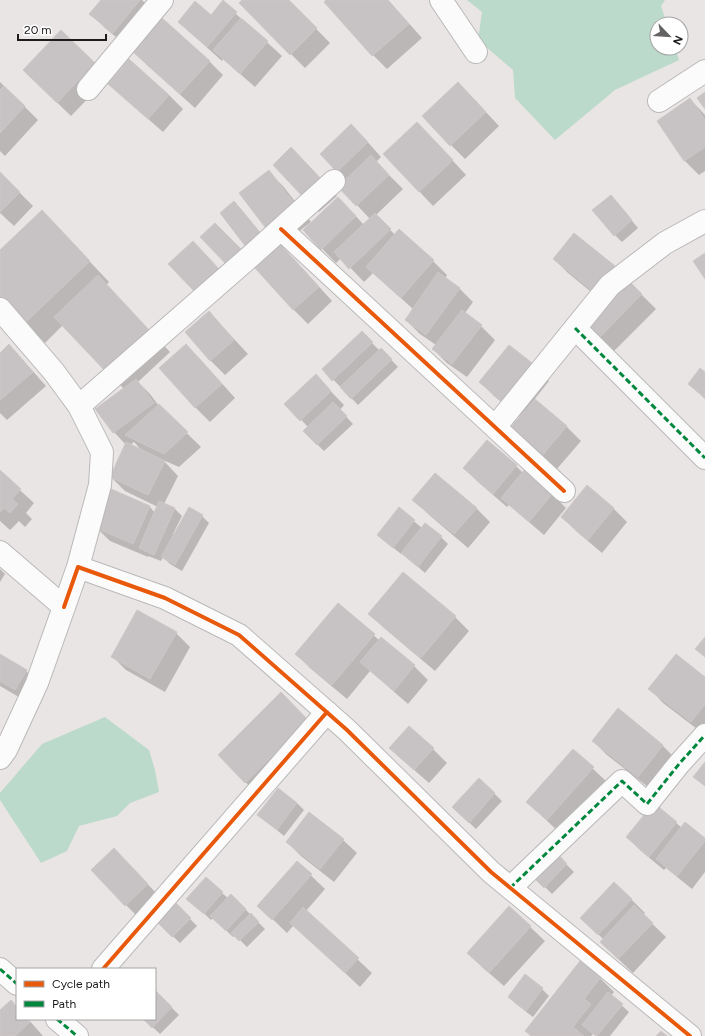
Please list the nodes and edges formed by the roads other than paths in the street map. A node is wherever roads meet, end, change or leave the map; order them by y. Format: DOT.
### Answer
graph roads {
  1 [pos="441,0"];
  2 [pos="159,2"];
  3 [pos="476,52"];
  4 [pos="705,71"];
  5 [pos="88,89"];
  6 [pos="659,101"];
  7 [pos="334,181"];
  8 [pos="705,221"];
  9 [pos="281,229"];
  10 [pos="0,309"];
  11 [pos="575,328"];
  12 [pos="79,406"];
  13 [pos="495,427"];
  14 [pos="705,458"];
  15 [pos="564,491"];
  16 [pos="0,552"];
  17 [pos="78,567"];
  18 [pos="64,607"];
  19 [pos="327,712"];
  20 [pos="705,735"];
  21 [pos="0,758"];
  22 [pos="510,888"];
  23 [pos="104,968"];
  24 [pos="0,969"];
  25 [pos="16,983"];
  26 [pos="59,1020"];
  27 [pos="77,1036"];
  28 [pos="690,1036"];
  1 -- 3 [label="street"];
  2 -- 5 [label="street"];
  4 -- 6 [label="street"];
  7 -- 9 [label="street"];
  8 -- 11 [label="street"];
  9 -- 12 [label="street"];
  9 -- 13 [label="street"];
  10 -- 12 [label="street"];
  11 -- 13 [label="street"];
  11 -- 14 [label="street"];
  12 -- 17 [label="street"];
  13 -- 15 [label="street"];
  16 -- 18 [label="street"];
  17 -- 18 [label="street"];
  17 -- 19 [label="street"];
  18 -- 21 [label="street"];
  19 -- 22 [label="street"];
  19 -- 23 [label="street"];
  20 -- 22 [label="street"];
  22 -- 28 [label="street"];
  24 -- 25 [label="street"];
  26 -- 27 [label="street"];
}
